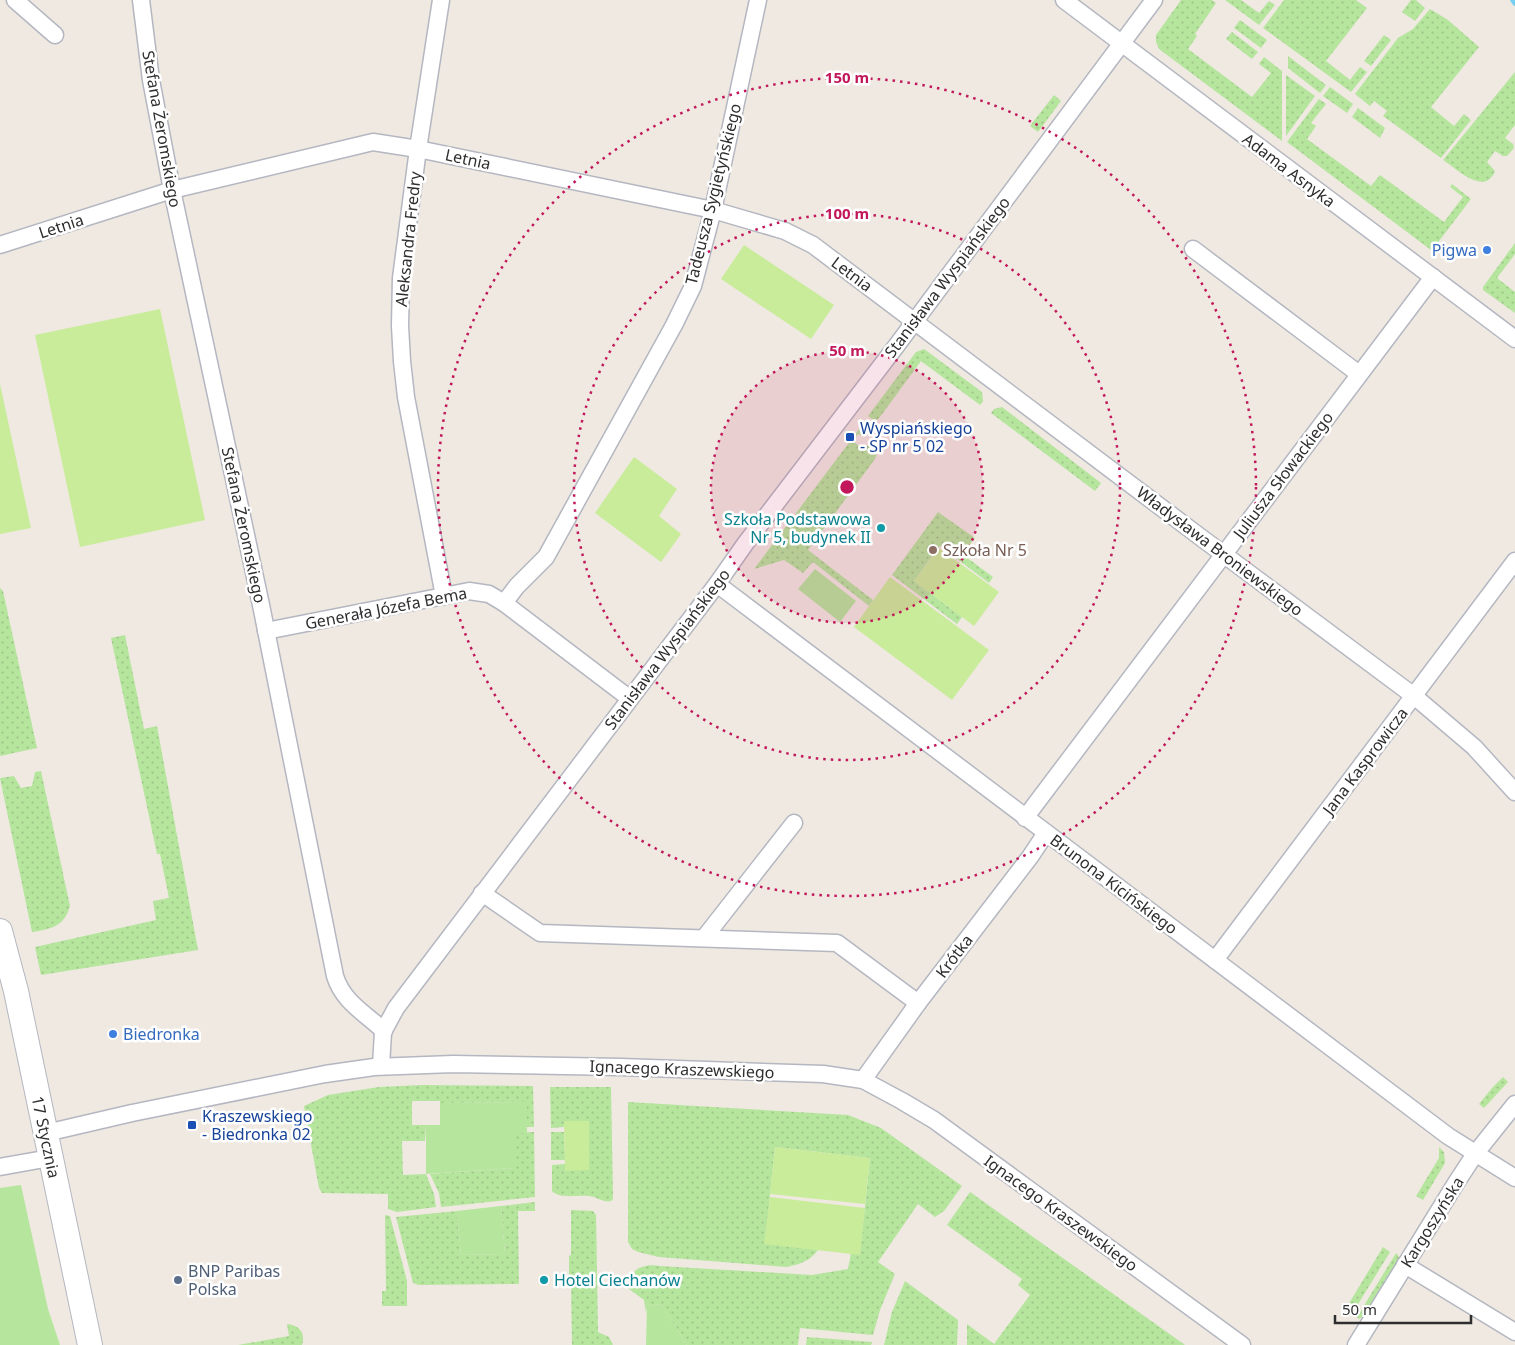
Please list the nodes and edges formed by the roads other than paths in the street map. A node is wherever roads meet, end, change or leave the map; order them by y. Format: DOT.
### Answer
graph roads {
  1 [pos="15,0"];
  2 [pos="142,0"];
  3 [pos="441,0"];
  4 [pos="758,0"];
  5 [pos="1064,0"];
  6 [pos="1154,0"];
  7 [pos="55,35"];
  8 [pos="1122,43"];
  9 [pos="418,149"];
  10 [pos="172,190"];
  11 [pos="713,210"];
  12 [pos="0,245"];
  13 [pos="1193,249"];
  14 [pos="1433,277"];
  15 [pos="915,321"];
  16 [pos="1515,339"];
  17 [pos="1359,374"];
  18 [pos="1224,554"];
  19 [pos="1515,561"];
  20 [pos="717,584"];
  21 [pos="444,596"];
  22 [pos="504,603"];
  23 [pos="266,631"];
  24 [pos="1414,696"];
  25 [pos="629,698"];
  26 [pos="1515,792"];
  27 [pos="1025,818"];
  28 [pos="794,823"];
  29 [pos="1046,833"];
  30 [pos="482,893"];
  31 [pos="0,930"];
  32 [pos="704,938"];
  33 [pos="1214,960"];
  34 [pos="918,1003"];
  35 [pos="384,1031"];
  36 [pos="381,1066"];
  37 [pos="863,1080"];
  38 [pos="1515,1104"];
  39 [pos="46,1133"];
  40 [pos="1475,1154"];
  41 [pos="50,1158"];
  42 [pos="0,1168"];
  43 [pos="1515,1178"];
  44 [pos="1405,1265"];
  45 [pos="1515,1332"];
  46 [pos="90,1345"];
  47 [pos="1242,1345"];
  48 [pos="1356,1345"];
  1 -- 7 [label="street"];
  2 -- 10 [label="street, Stefana Żeromskiego"];
  3 -- 9 [label="street, Aleksandra Fredry"];
  4 -- 11 [label="street, Tadeusza Sygietyńskiego"];
  5 -- 8 [label="street, Adama Asnyka"];
  6 -- 8 [label="street, Stanisława Wyspiańskiego"];
  8 -- 14 [label="street, Adama Asnyka"];
  8 -- 15 [label="street, Stanisława Wyspiańskiego"];
  9 -- 10 [label="street, Letnia"];
  9 -- 11 [label="street, Letnia"];
  9 -- 21 [label="street, Aleksandra Fredry"];
  10 -- 12 [label="street, Letnia"];
  10 -- 23 [label="street, Stefana Żeromskiego"];
  11 -- 15 [label="street, Letnia"];
  11 -- 22 [label="street, Tadeusza Sygietyńskiego"];
  13 -- 17 [label="street"];
  14 -- 16 [label="street, Adama Asnyka"];
  14 -- 17 [label="street, Juliusza Słowackiego"];
  15 -- 18 [label="street, Władysława Broniewskiego"];
  15 -- 20 [label="street, Stanisława Wyspiańskiego"];
  17 -- 18 [label="street, Juliusza Słowackiego"];
  18 -- 24 [label="street, Władysława Broniewskiego"];
  18 -- 27 [label="street, Juliusza Słowackiego"];
  19 -- 24 [label="street, Jana Kasprowicza"];
  20 -- 25 [label="street, Stanisława Wyspiańskiego"];
  20 -- 27 [label="street, Brunona Kicińskiego"];
  21 -- 22 [label="street, Generała Józefa Bema"];
  21 -- 23 [label="street, Generała Józefa Bema"];
  22 -- 25 [label="street, Generała Józefa Bema"];
  23 -- 35 [label="street, Stefana Żeromskiego"];
  24 -- 26 [label="street, Władysława Broniewskiego"];
  24 -- 33 [label="street, Jana Kasprowicza"];
  25 -- 30 [label="street, Stanisława Wyspiańskiego"];
  27 -- 29 [label="street, Brunona Kicińskiego"];
  28 -- 32 [label="street"];
  29 -- 33 [label="street, Brunona Kicińskiego"];
  29 -- 34 [label="street, Krótka"];
  30 -- 32 [label="street"];
  30 -- 35 [label="street, Stanisława Wyspiańskiego"];
  31 -- 39 [label="street, 17 Stycznia"];
  32 -- 34 [label="street"];
  33 -- 40 [label="street, Brunona Kicińskiego"];
  34 -- 37 [label="street, Krótka"];
  35 -- 36 [label="street, Stanisława Wyspiańskiego"];
  36 -- 37 [label="street, Ignacego Kraszewskiego"];
  36 -- 39 [label="street, Ignacego Kraszewskiego"];
  37 -- 47 [label="street, Ignacego Kraszewskiego"];
  38 -- 40 [label="street, Kargoszyńska"];
  39 -- 41 [label="street, 17 Stycznia"];
  40 -- 43 [label="street, Brunona Kicińskiego"];
  40 -- 44 [label="street, Kargoszyńska"];
  41 -- 42 [label="street"];
  41 -- 46 [label="street, 17 Stycznia"];
  44 -- 45 [label="street"];
  44 -- 48 [label="street, Kargoszyńska"];
}
